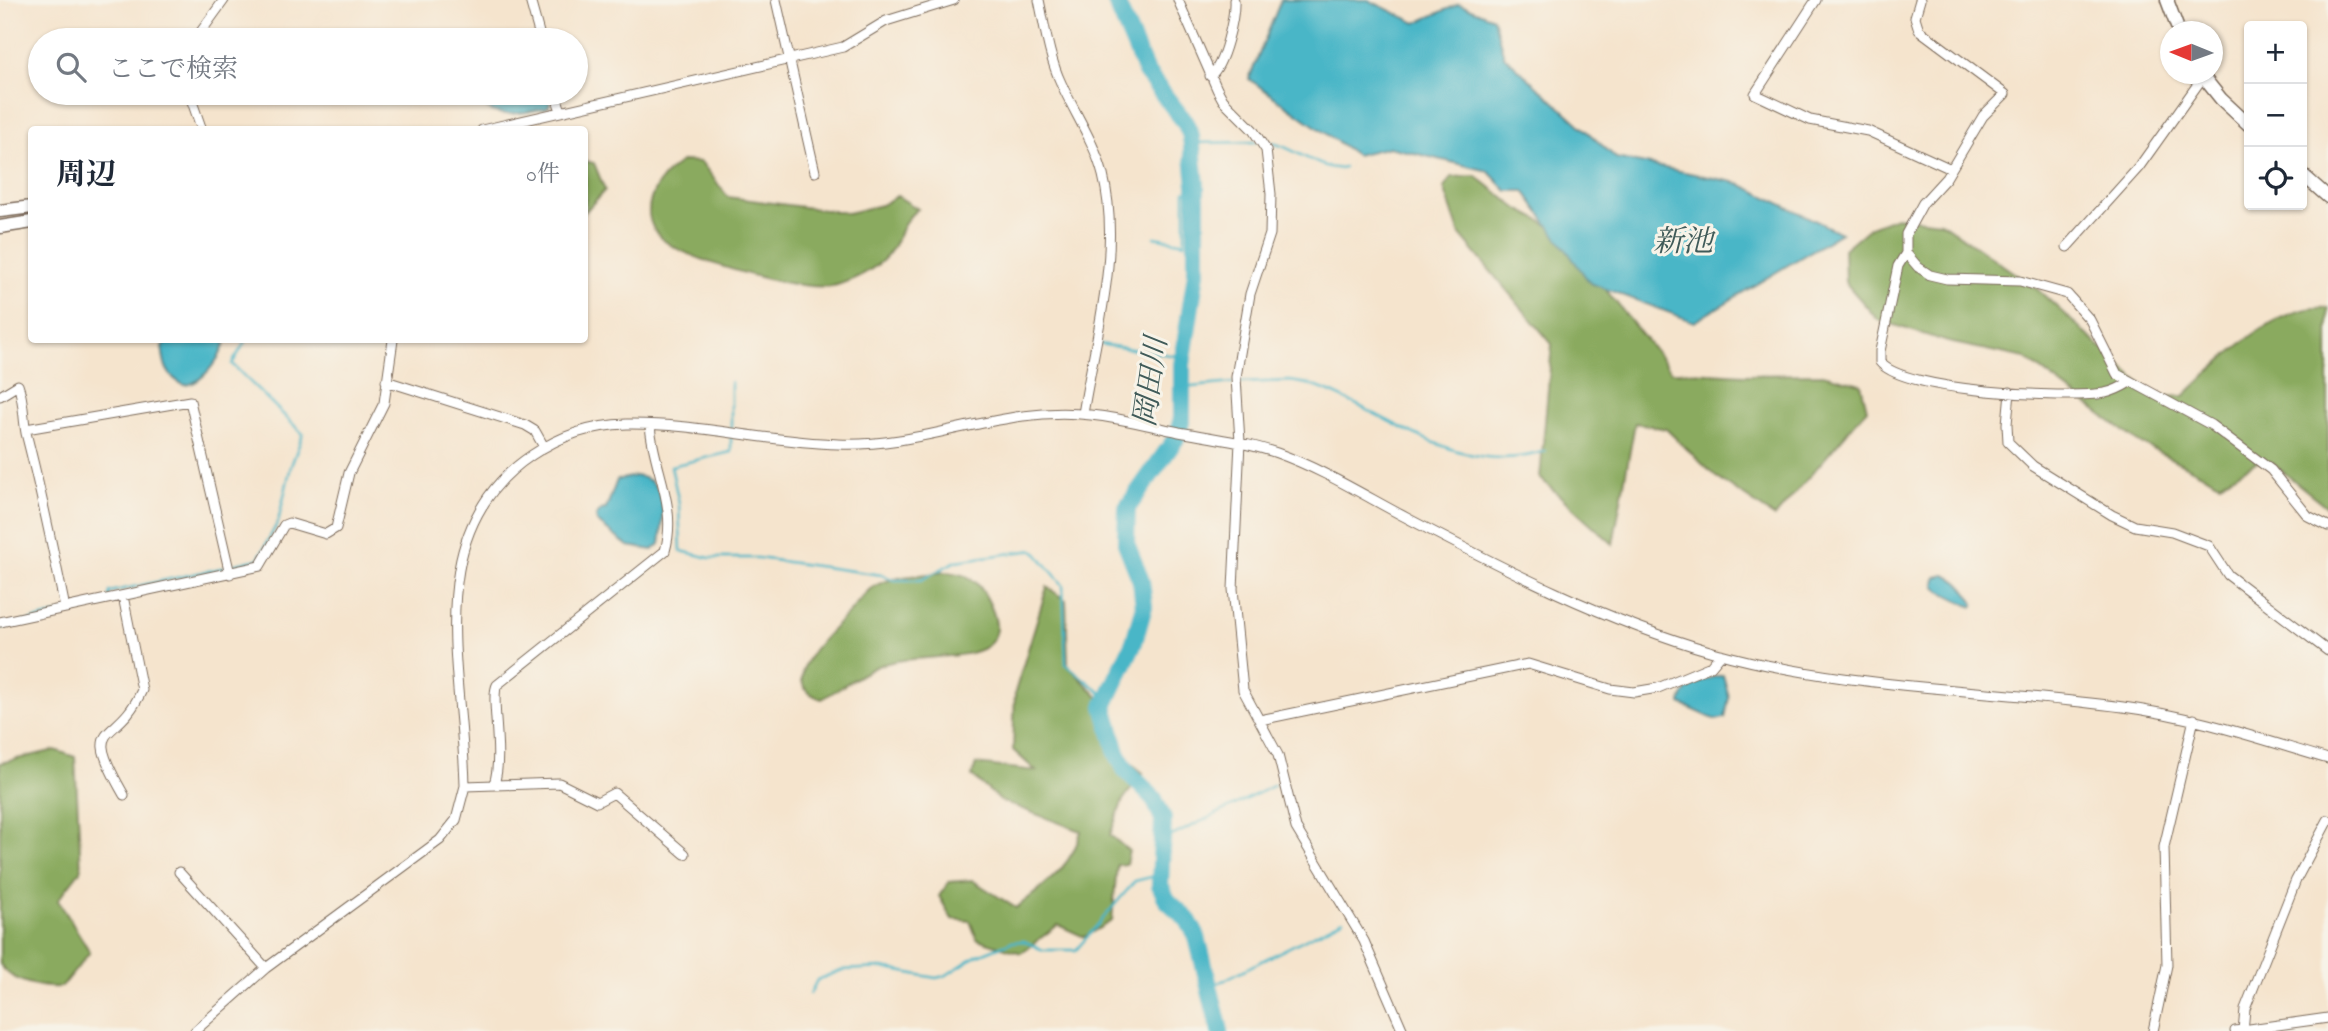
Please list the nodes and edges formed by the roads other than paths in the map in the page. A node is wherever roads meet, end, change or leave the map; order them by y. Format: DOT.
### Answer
graph roads {
  1 [pos="224,0"];
  2 [pos="530,0"];
  3 [pos="776,0"];
  4 [pos="954,0"];
  5 [pos="1039,0"];
  6 [pos="1178,0"];
  7 [pos="1234,0"];
  8 [pos="1816,0"];
  9 [pos="1920,0"];
  10 [pos="2167,0"];
  11 [pos="2175,21"];
  12 [pos="204,28"];
  13 [pos="538,28"];
  14 [pos="790,58"];
  15 [pos="1210,76"];
  16 [pos="2196,84"];
  17 [pos="2210,84"];
  18 [pos="193,105"];
  19 [pos="559,105"];
  20 [pos="587,105"];
  21 [pos="588,105"];
  22 [pos="561,111"];
  23 [pos="2244,120"];
  24 [pos="201,126"];
  25 [pos="499,126"];
  26 [pos="1951,169"];
  27 [pos="815,172"];
  28 [pos="2307,178"];
  29 [pos="2328,197"];
  30 [pos="28,207"];
  31 [pos="0,211"];
  32 [pos="28,223"];
  33 [pos="0,227"];
  34 [pos="2067,247"];
  35 [pos="1906,253"];
  36 [pos="392,343"];
  37 [pos="386,381"];
  38 [pos="2130,382"];
  39 [pos="2010,392"];
  40 [pos="0,396"];
  41 [pos="1083,414"];
  42 [pos="650,425"];
  43 [pos="26,429"];
  44 [pos="1240,442"];
  45 [pos="544,447"];
  46 [pos="2328,526"];
  47 [pos="230,574"];
  48 [pos="123,596"];
  49 [pos="65,608"];
  50 [pos="0,622"];
  51 [pos="2328,651"];
  52 [pos="1721,654"];
  53 [pos="2194,719"];
  54 [pos="1260,720"];
  55 [pos="2328,759"];
  56 [pos="494,783"];
  57 [pos="465,786"];
  58 [pos="124,795"];
  59 [pos="2328,820"];
  60 [pos="685,853"];
  61 [pos="179,872"];
  62 [pos="266,968"];
  63 [pos="2328,1018"];
  64 [pos="2240,1030"];
  65 [pos="195,1031"];
  66 [pos="1403,1031"];
  67 [pos="2153,1031"];
  1 -- 12 [label="street"];
  2 -- 13 [label="street"];
  3 -- 14 [label="street"];
  4 -- 14 [label="street"];
  5 -- 41 [label="street"];
  6 -- 15 [label="street"];
  7 -- 15 [label="street"];
  8 -- 26 [label="street"];
  9 -- 26 [label="street"];
  10 -- 11 [label="main road"];
  14 -- 21 [label="street"];
  14 -- 27 [label="street"];
  15 -- 44 [label="street"];
  16 -- 34 [label="street"];
  17 -- 23 [label="main road"];
  18 -- 24 [label="street"];
  19 -- 22 [label="street"];
  20 -- 22 [label="street"];
  22 -- 25 [label="street"];
  26 -- 35 [label="street"];
  28 -- 29 [label="main road"];
  30 -- 31 [label="main road"];
  32 -- 33 [label="main road"];
  35 -- 38 [label="street"];
  35 -- 39 [label="street"];
  36 -- 37 [label="street"];
  37 -- 45 [label="street"];
  37 -- 47 [label="street"];
  38 -- 39 [label="street"];
  38 -- 46 [label="street"];
  39 -- 51 [label="street"];
  40 -- 43 [label="street"];
  41 -- 42 [label="street"];
  41 -- 44 [label="street"];
  42 -- 45 [label="street"];
  42 -- 56 [label="street"];
  43 -- 47 [label="street"];
  43 -- 49 [label="street"];
  44 -- 52 [label="street"];
  44 -- 54 [label="street"];
  45 -- 57 [label="street"];
  47 -- 48 [label="street"];
  48 -- 49 [label="street"];
  48 -- 58 [label="street"];
  49 -- 50 [label="street"];
  52 -- 53 [label="street"];
  52 -- 54 [label="street"];
  53 -- 55 [label="street"];
  53 -- 67 [label="street"];
  54 -- 66 [label="street"];
  56 -- 57 [label="street"];
  56 -- 60 [label="street"];
  57 -- 62 [label="street"];
  59 -- 64 [label="street"];
  61 -- 62 [label="street"];
  62 -- 65 [label="street"];
  63 -- 64 [label="street"];
}
